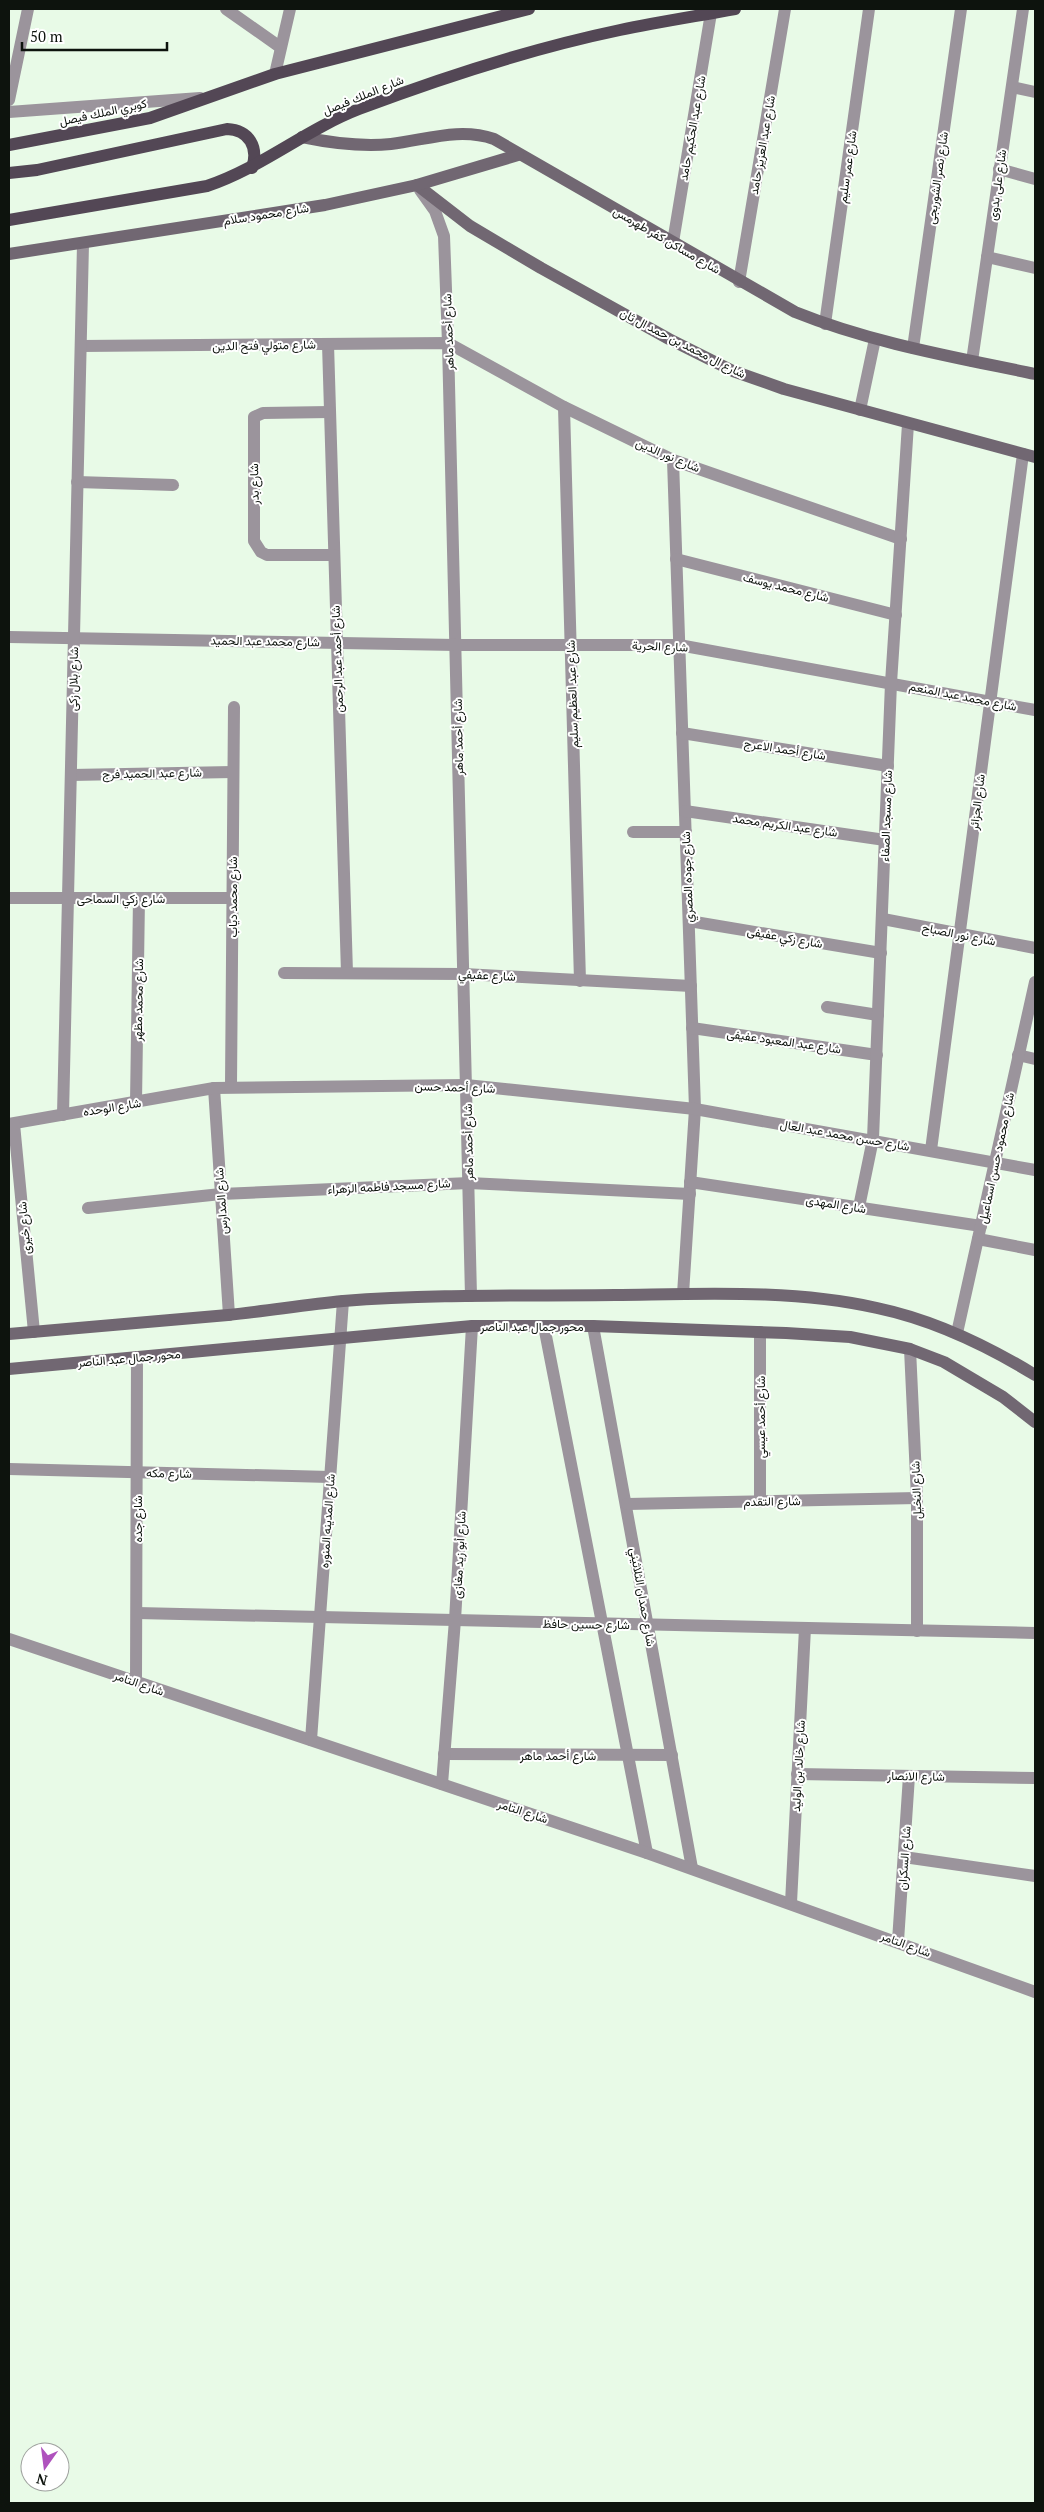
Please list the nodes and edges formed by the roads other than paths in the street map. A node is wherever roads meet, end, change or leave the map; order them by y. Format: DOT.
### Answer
graph roads {
  1 [pos="28,9"];
  2 [pos="226,9"];
  3 [pos="290,9"];
  4 [pos="525,9"];
  5 [pos="735,9"];
  6 [pos="785,9"];
  7 [pos="869,9"];
  8 [pos="961,9"];
  9 [pos="1023,9"];
  10 [pos="711,13"];
  11 [pos="280,47"];
  12 [pos="275,74"];
  13 [pos="1012,87"];
  14 [pos="1035,92"];
  15 [pos="200,98"];
  16 [pos="9,100"];
  17 [pos="9,112"];
  18 [pos="302,137"];
  19 [pos="9,144"];
  20 [pos="518,155"];
  21 [pos="252,168"];
  22 [pos="999,169"];
  23 [pos="9,173"];
  24 [pos="1035,179"];
  25 [pos="417,185"];
  26 [pos="9,220"];
  27 [pos="673,242"];
  28 [pos="83,244"];
  29 [pos="9,254"];
  30 [pos="986,258"];
  31 [pos="1035,268"];
  32 [pos="739,282"];
  33 [pos="825,324"];
  34 [pos="875,339"];
  35 [pos="448,343"];
  36 [pos="328,344"];
  37 [pos="80,346"];
  38 [pos="913,348"];
  39 [pos="972,361"];
  40 [pos="1035,374"];
  41 [pos="564,407"];
  42 [pos="860,410"];
  43 [pos="330,412"];
  44 [pos="908,424"];
  45 [pos="1029,455"];
  46 [pos="673,460"];
  47 [pos="78,482"];
  48 [pos="173,485"];
  49 [pos="901,539"];
  50 [pos="334,555"];
  51 [pos="676,559"];
  52 [pos="896,615"];
  53 [pos="9,637"];
  54 [pos="74,638"];
  55 [pos="337,643"];
  56 [pos="571,644"];
  57 [pos="456,645"];
  58 [pos="679,645"];
  59 [pos="891,683"];
  60 [pos="990,702"];
  61 [pos="234,707"];
  62 [pos="1035,710"];
  63 [pos="682,733"];
  64 [pos="888,766"];
  65 [pos="233,772"];
  66 [pos="71,775"];
  67 [pos="685,811"];
  68 [pos="633,832"];
  69 [pos="686,832"];
  70 [pos="885,840"];
  71 [pos="9,898"];
  72 [pos="68,898"];
  73 [pos="139,898"];
  74 [pos="232,898"];
  75 [pos="883,919"];
  76 [pos="688,921"];
  77 [pos="960,934"];
  78 [pos="1035,948"];
  79 [pos="881,953"];
  80 [pos="347,973"];
  81 [pos="284,974"];
  82 [pos="464,974"];
  83 [pos="580,980"];
  84 [pos="1035,982"];
  85 [pos="691,986"];
  86 [pos="827,1007"];
  87 [pos="878,1015"];
  88 [pos="692,1028"];
  89 [pos="877,1054"];
  90 [pos="1018,1055"];
  91 [pos="1035,1059"];
  92 [pos="466,1084"];
  93 [pos="231,1086"];
  94 [pos="214,1088"];
  95 [pos="136,1103"];
  96 [pos="695,1109"];
  97 [pos="63,1115"];
  98 [pos="11,1124"];
  99 [pos="873,1139"];
  100 [pos="931,1150"];
  101 [pos="995,1162"];
  102 [pos="1035,1170"];
  103 [pos="469,1183"];
  104 [pos="690,1188"];
  105 [pos="220,1194"];
  106 [pos="859,1207"];
  107 [pos="88,1208"];
  108 [pos="980,1232"];
  109 [pos="1035,1250"];
  110 [pos="683,1294"];
  111 [pos="471,1296"];
  112 [pos="343,1301"];
  113 [pos="228,1315"];
  114 [pos="472,1326"];
  115 [pos="544,1326"];
  116 [pos="593,1326"];
  117 [pos="34,1332"];
  118 [pos="760,1332"];
  119 [pos="958,1333"];
  120 [pos="9,1334"];
  121 [pos="339,1338"];
  122 [pos="910,1349"];
  123 [pos="137,1357"];
  124 [pos="9,1369"];
  125 [pos="1035,1375"];
  126 [pos="1035,1422"];
  127 [pos="9,1470"];
  128 [pos="137,1472"];
  129 [pos="330,1477"];
  130 [pos="917,1498"];
  131 [pos="760,1501"];
  132 [pos="627,1504"];
  133 [pos="137,1614"];
  134 [pos="320,1618"];
  135 [pos="455,1620"];
  136 [pos="604,1624"];
  137 [pos="648,1625"];
  138 [pos="805,1628"];
  139 [pos="917,1631"];
  140 [pos="1035,1634"];
  141 [pos="9,1639"];
  142 [pos="136,1682"];
  143 [pos="311,1740"];
  144 [pos="444,1754"];
  145 [pos="629,1755"];
  146 [pos="672,1756"];
  147 [pos="797,1774"];
  148 [pos="909,1776"];
  149 [pos="1035,1778"];
  150 [pos="442,1784"];
  151 [pos="648,1853"];
  152 [pos="904,1857"];
  153 [pos="692,1868"];
  154 [pos="1035,1876"];
  155 [pos="792,1903"];
  156 [pos="898,1941"];
  157 [pos="1035,1992"];
  1 -- 16 [label="street"];
  2 -- 11 [label="street"];
  3 -- 11 [label="street"];
  4 -- 12 [label="main road"];
  5 -- 10 [label="main road, شارع الملك فيصل"];
  6 -- 32 [label="street, شارع عبد العزيز حامد"];
  7 -- 33 [label="street, شارع عمر سليم"];
  8 -- 38 [label="street, شارع نصر الشوربجى"];
  9 -- 13 [label="street, شارع على بدوى"];
  10 -- 18 [label="main road, شارع الملك فيصل"];
  10 -- 27 [label="street, شارع عبد الحكيم حامد"];
  11 -- 12 [label="street"];
  12 -- 15 [label="main road"];
  13 -- 14 [label="street"];
  13 -- 22 [label="street, شارع على بدوى"];
  15 -- 17 [label="street"];
  15 -- 19 [label="main road, كوبري الملك فيصل"];
  18 -- 20 [label="street, شارع مساكن كفر طهرمس"];
  18 -- 21 [label="main road, شارع الملك فيصل"];
  20 -- 25 [label="street, شارع محمود سلام"];
  20 -- 27 [label="street, شارع مساكن كفر طهرمس"];
  21 -- 23 [label="main road"];
  21 -- 26 [label="main road, شارع الملك فيصل"];
  22 -- 24 [label="street"];
  22 -- 30 [label="street, شارع على بدوى"];
  25 -- 28 [label="street, شارع محمود سلام"];
  25 -- 35 [label="street, شارع أحمد ماهر"];
  25 -- 42 [label="street, شارع ال محمد بن حمد ال ثان"];
  27 -- 32 [label="street, شارع مساكن كفر طهرمس"];
  28 -- 29 [label="street, شارع محمود سلام"];
  28 -- 37 [label="street, شارع بلال زكى"];
  30 -- 31 [label="street"];
  30 -- 39 [label="street, شارع على بدوى"];
  32 -- 33 [label="street, شارع مساكن كفر طهرمس"];
  33 -- 34 [label="street, شارع مساكن كفر طهرمس"];
  34 -- 38 [label="street, شارع مساكن كفر طهرمس"];
  34 -- 42 [label="street"];
  35 -- 36 [label="street, شارع متولي فتح الدين"];
  35 -- 41 [label="street, شارع نور الدين"];
  35 -- 57 [label="street, شارع أحمد ماهر"];
  36 -- 37 [label="street, شارع متولي فتح الدين"];
  36 -- 43 [label="street, شارع أحمد عبد الرحمن"];
  37 -- 47 [label="street, شارع بلال زكى"];
  38 -- 39 [label="street, شارع مساكن كفر طهرمس"];
  39 -- 40 [label="street, شارع مساكن كفر طهرمس"];
  41 -- 46 [label="street, شارع نور الدين"];
  41 -- 56 [label="street, شارع عبد العظيم سليم"];
  42 -- 44 [label="street, شارع ال محمد بن حمد ال ثان"];
  43 -- 50 [label="street, شارع أحمد عبد الرحمن"];
  43 -- 50 [label="street, شارع بدر"];
  44 -- 45 [label="street, شارع ال محمد بن حمد ال ثان"];
  44 -- 49 [label="street, شارع مسجد الصفاء"];
  45 -- 60 [label="street, شارع الجزائر"];
  46 -- 49 [label="street, شارع نور الدين"];
  46 -- 51 [label="street, شارع جوده المصري"];
  47 -- 48 [label="street"];
  47 -- 54 [label="street, شارع بلال زكى"];
  49 -- 52 [label="street, شارع مسجد الصفاء"];
  50 -- 55 [label="street, شارع أحمد عبد الرحمن"];
  51 -- 52 [label="street, شارع محمد يوسف"];
  51 -- 58 [label="street, شارع جوده المصري"];
  52 -- 59 [label="street, شارع مسجد الصفاء"];
  53 -- 54 [label="street, شارع محمد عبد الحميد"];
  54 -- 55 [label="street, شارع محمد عبد الحميد"];
  54 -- 66 [label="street, شارع بلال زكى"];
  55 -- 57 [label="street, شارع محمد عبد الحميد"];
  55 -- 80 [label="street, شارع أحمد عبد الرحمن"];
  56 -- 57 [label="street, شارع الحرية"];
  56 -- 58 [label="street, شارع الحرية"];
  56 -- 83 [label="street, شارع عبد العظيم سليم"];
  57 -- 82 [label="street, شارع أحمد ماهر"];
  58 -- 59 [label="street, شارع الحرية"];
  58 -- 63 [label="street, شارع جوده المصري"];
  59 -- 60 [label="street, شارع محمد عبد المنعم"];
  59 -- 64 [label="street, شارع مسجد الصفاء"];
  60 -- 62 [label="street, شارع محمد عبد المنعم"];
  60 -- 77 [label="street, شارع الجزائر"];
  61 -- 65 [label="street, شارع محمد دياب"];
  63 -- 64 [label="street, شارع أحمد الاعرج"];
  63 -- 67 [label="street, شارع جوده المصري"];
  64 -- 70 [label="street, شارع مسجد الصفاء"];
  65 -- 66 [label="street, شارع عبد الحميد فرج"];
  65 -- 74 [label="street, شارع محمد دياب"];
  66 -- 72 [label="street, شارع بلال زكى"];
  67 -- 69 [label="street, شارع جوده المصري"];
  67 -- 70 [label="street, شارع عبد الكريم محمد"];
  68 -- 69 [label="street"];
  69 -- 76 [label="street, شارع جوده المصري"];
  70 -- 75 [label="street, شارع مسجد الصفاء"];
  71 -- 72 [label="street, شارع زكي السماحى"];
  72 -- 73 [label="street, شارع زكي السماحى"];
  72 -- 97 [label="street, شارع بلال زكى"];
  73 -- 74 [label="street, شارع زكي السماحى"];
  73 -- 95 [label="street, شارع محمد مظهر"];
  74 -- 93 [label="street, شارع محمد دياب"];
  75 -- 77 [label="street, شارع نور الصباح"];
  75 -- 79 [label="street, شارع مسجد الصفاء"];
  76 -- 79 [label="street, شارع زكي عفيفى"];
  76 -- 85 [label="street, شارع جوده المصري"];
  77 -- 78 [label="street, شارع نور الصباح"];
  77 -- 100 [label="street, شارع الجزائر"];
  79 -- 87 [label="street, شارع مسجد الصفاء"];
  80 -- 81 [label="street, شارع عفيفي"];
  80 -- 82 [label="street, شارع عفيفي"];
  82 -- 83 [label="street, شارع عفيفي"];
  82 -- 92 [label="street, شارع أحمد ماهر"];
  83 -- 85 [label="street, شارع عفيفي"];
  84 -- 90 [label="street, شارع محمود حسن اسماعيل"];
  85 -- 88 [label="street, شارع جوده المصري"];
  86 -- 87 [label="street"];
  87 -- 89 [label="street, شارع مسجد الصفاء"];
  88 -- 89 [label="street, شارع عبد المعبود عفيفى"];
  88 -- 96 [label="street, شارع جوده المصري"];
  89 -- 99 [label="street, شارع مسجد الصفاء"];
  90 -- 91 [label="street"];
  90 -- 101 [label="street, شارع محمود حسن اسماعيل"];
  92 -- 93 [label="street, شارع أحمد حسن"];
  92 -- 96 [label="street, شارع أحمد حسن"];
  92 -- 103 [label="street, شارع أحمد ماهر"];
  93 -- 94 [label="street, شارع أحمد حسن"];
  94 -- 95 [label="street, شارع الوحده"];
  94 -- 105 [label="street, شارع المدارس"];
  95 -- 97 [label="street, شارع الوحده"];
  96 -- 99 [label="street, شارع حسن محمد عبد العال"];
  96 -- 104 [label="street, شارع جوده المصري"];
  97 -- 98 [label="street, شارع الوحده"];
  98 -- 117 [label="street, شارع خيرى"];
  99 -- 100 [label="street, شارع حسن محمد عبد العال"];
  99 -- 106 [label="street, شارع مسجد الصفاء"];
  100 -- 101 [label="street, شارع حسن محمد عبد العال"];
  101 -- 102 [label="street, شارع حسن محمد عبد العال"];
  101 -- 108 [label="street, شارع محمود حسن اسماعيل"];
  103 -- 104 [label="street, شارع مسجد فاطمه الزهراء"];
  103 -- 105 [label="street, شارع مسجد فاطمه الزهراء"];
  103 -- 111 [label="street, شارع أحمد ماهر"];
  104 -- 106 [label="street, شارع المهدى"];
  104 -- 110 [label="street, شارع جوده المصري"];
  105 -- 107 [label="street, شارع مسجد فاطمه الزهراء"];
  105 -- 113 [label="street, شارع المدارس"];
  106 -- 108 [label="street, شارع المهدى"];
  108 -- 109 [label="street, شارع المهدى"];
  108 -- 119 [label="street, شارع محمود حسن اسماعيل"];
  110 -- 111 [label="street"];
  110 -- 119 [label="street"];
  111 -- 112 [label="street"];
  112 -- 113 [label="street"];
  112 -- 121 [label="street, شارع المدينه المنوره"];
  113 -- 117 [label="street"];
  114 -- 115 [label="street, محور جمال عبد الناصر"];
  114 -- 121 [label="street, محور جمال عبد الناصر"];
  114 -- 135 [label="street, شارع أبو زيد مغازى"];
  115 -- 116 [label="street, محور جمال عبد الناصر"];
  115 -- 136 [label="street"];
  116 -- 118 [label="street, محور جمال عبد الناصر"];
  116 -- 132 [label="street, شارع حمدان الثلاثيني"];
  117 -- 120 [label="street"];
  118 -- 122 [label="street, محور جمال عبد الناصر"];
  118 -- 131 [label="street, شارع أحمد عيسي"];
  119 -- 125 [label="street"];
  121 -- 123 [label="street, محور جمال عبد الناصر"];
  121 -- 129 [label="street, شارع المدينه المنوره"];
  122 -- 126 [label="street, محور جمال عبد الناصر"];
  122 -- 130 [label="street, شارع النخيل"];
  123 -- 124 [label="street, محور جمال عبد الناصر"];
  123 -- 128 [label="street, شارع جده"];
  127 -- 128 [label="street, شارع مكه"];
  128 -- 129 [label="street, شارع مكه"];
  128 -- 133 [label="street, شارع جده"];
  129 -- 134 [label="street, شارع المدينه المنوره"];
  130 -- 131 [label="street, شارع التقدم"];
  130 -- 139 [label="street, شارع النخيل"];
  131 -- 132 [label="street, شارع التقدم"];
  132 -- 137 [label="street, شارع حمدان الثلاثيني"];
  133 -- 134 [label="street, شارع حسين حافظ"];
  133 -- 142 [label="street, شارع جده"];
  134 -- 135 [label="street, شارع حسين حافظ"];
  134 -- 143 [label="street, شارع المدينه المنوره"];
  135 -- 136 [label="street, شارع حسين حافظ"];
  135 -- 144 [label="street, شارع أبو زيد مغازى"];
  136 -- 137 [label="street, شارع حسين حافظ"];
  136 -- 145 [label="street"];
  137 -- 138 [label="street, شارع حسين حافظ"];
  137 -- 146 [label="street, شارع حمدان الثلاثيني"];
  138 -- 139 [label="street, شارع حسين حافظ"];
  138 -- 147 [label="street, شارع خالد بن الوليد"];
  139 -- 140 [label="street, شارع حسين حافظ"];
  141 -- 142 [label="street, شارع التامر"];
  142 -- 143 [label="street, شارع التامر"];
  143 -- 150 [label="street, شارع التامر"];
  144 -- 145 [label="street, شارع أحمد ماهر"];
  144 -- 150 [label="street, شارع أبو زيد مغازى"];
  145 -- 146 [label="street, شارع أحمد ماهر"];
  145 -- 151 [label="street"];
  146 -- 153 [label="street, شارع حمدان الثلاثيني"];
  147 -- 148 [label="street, شارع الانصار"];
  147 -- 155 [label="street, شارع خالد بن الوليد"];
  148 -- 149 [label="street, شارع الانصار"];
  148 -- 152 [label="street, شارع السكران"];
  150 -- 151 [label="street, شارع التامر"];
  151 -- 153 [label="street, شارع التامر"];
  152 -- 154 [label="street"];
  152 -- 156 [label="street, شارع السكران"];
  153 -- 155 [label="street, شارع التامر"];
  155 -- 156 [label="street, شارع التامر"];
  156 -- 157 [label="street, شارع التامر"];
}
